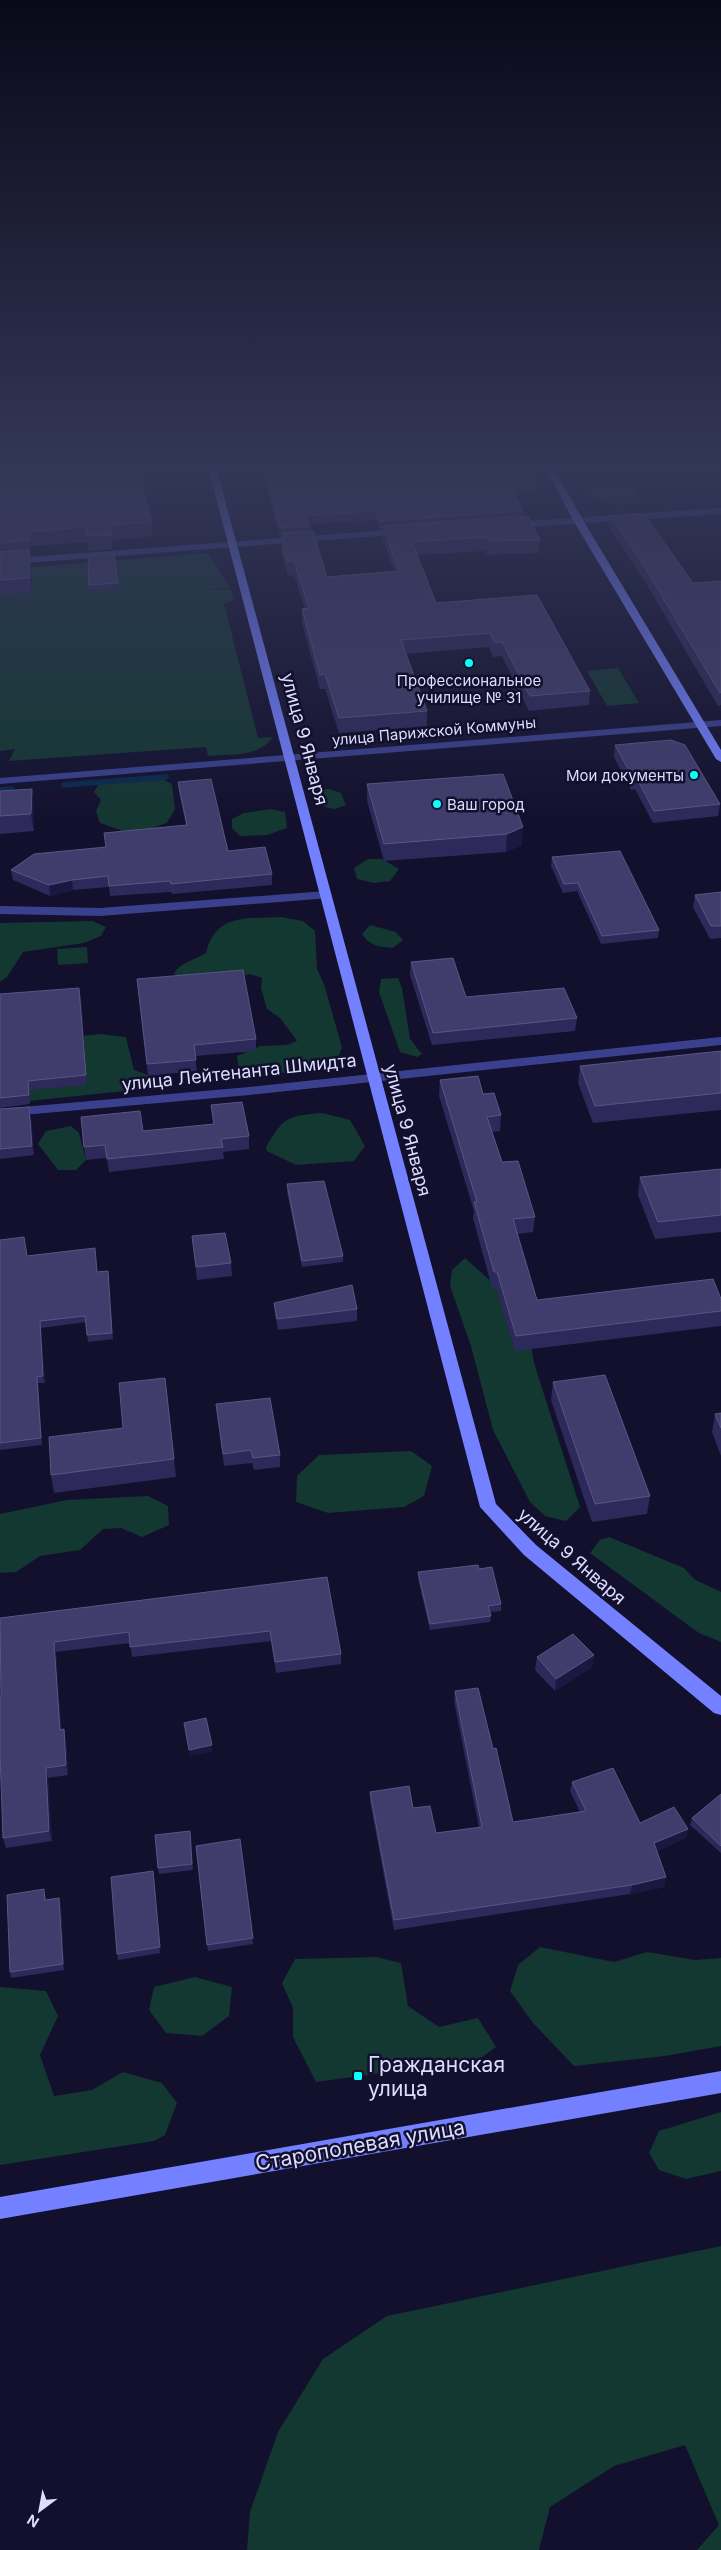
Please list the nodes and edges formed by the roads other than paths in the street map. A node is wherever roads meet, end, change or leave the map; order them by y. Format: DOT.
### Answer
graph roads {
  1 [pos="244,586"];
  2 [pos="618,586"];
  3 [pos="721,723"];
  4 [pos="701,725"];
  5 [pos="290,758"];
  6 [pos="721,759"];
  7 [pos="0,781"];
  8 [pos="326,895"];
  9 [pos="0,910"];
  10 [pos="721,1041"];
  11 [pos="373,1076"];
  12 [pos="0,1114"];
  13 [pos="721,1707"];
  14 [pos="721,2082"];
  15 [pos="0,2208"];
  1 -- 5 [label="street, улица 9 Января"];
  2 -- 4 [label="street"];
  3 -- 4 [label="street, улица Парижской Коммуны"];
  4 -- 5 [label="street, улица Парижской Коммуны"];
  4 -- 6 [label="street"];
  5 -- 7 [label="street, улица Парижской Коммуны"];
  5 -- 8 [label="street, улица 9 Января"];
  8 -- 9 [label="street"];
  8 -- 11 [label="street, улица 9 Января"];
  10 -- 11 [label="street, улица Лейтенанта Шмидта"];
  11 -- 12 [label="street, улица Лейтенанта Шмидта"];
  11 -- 13 [label="street, улица 9 Января"];
  14 -- 15 [label="street, Старополевая улица"];
}
